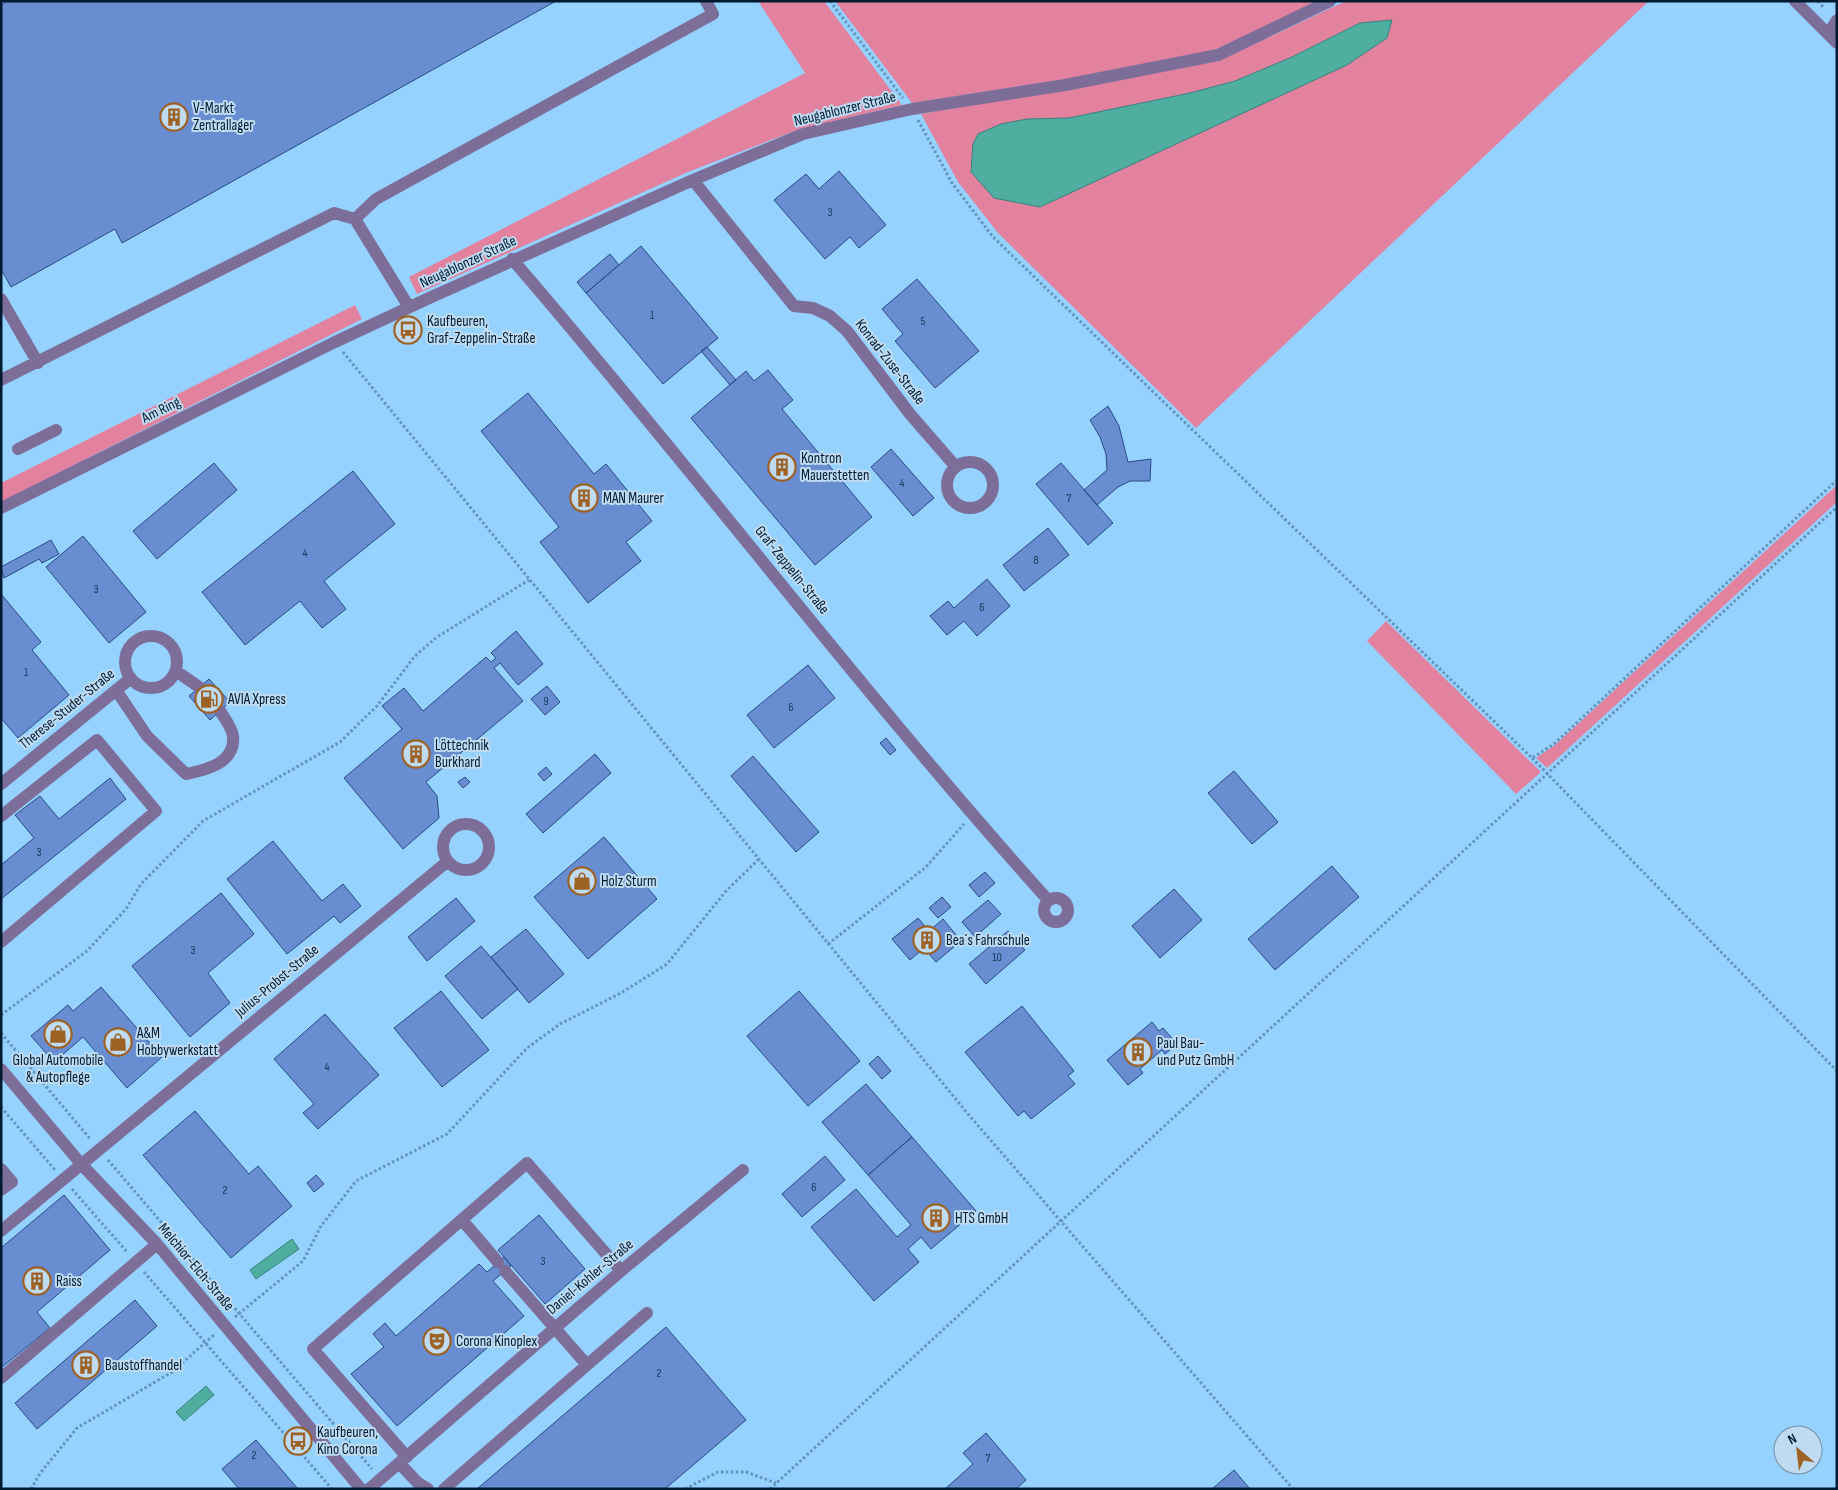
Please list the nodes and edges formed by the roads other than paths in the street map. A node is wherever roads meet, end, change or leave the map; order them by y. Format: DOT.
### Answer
graph roads {
  1 [pos="706,1"];
  2 [pos="1330,1"];
  3 [pos="1796,1"];
  4 [pos="1837,20"];
  5 [pos="1832,38"];
  6 [pos="693,180"];
  7 [pos="355,219"];
  8 [pos="512,259"];
  9 [pos="1,299"];
  10 [pos="409,307"];
  11 [pos="334,342"];
  12 [pos="38,363"];
  13 [pos="1,380"];
  14 [pos="56,430"];
  15 [pos="18,449"];
  16 [pos="956,467"];
  17 [pos="1,508"];
  18 [pos="176,671"];
  19 [pos="130,678"];
  20 [pos="199,688"];
  21 [pos="116,690"];
  22 [pos="220,710"];
  23 [pos="1,784"];
  24 [pos="1,816"];
  25 [pos="448,861"];
  26 [pos="1048,900"];
  27 [pos="1,942"];
  28 [pos="1,1069"];
  29 [pos="82,1165"];
  30 [pos="1,1169"];
  31 [pos="744,1170"];
  32 [pos="1,1190"];
  33 [pos="462,1220"];
  34 [pos="4,1224"];
  35 [pos="156,1244"];
  36 [pos="621,1271"];
  37 [pos="647,1313"];
  38 [pos="555,1328"];
  39 [pos="587,1365"];
  40 [pos="1,1378"];
  41 [pos="403,1460"];
  42 [pos="361,1489"];
  43 [pos="369,1489"];
  44 [pos="428,1489"];
  45 [pos="444,1489"];
  1 -- 7 [label="street"];
  2 -- 6 [label="street, Neugablonzer Straße"];
  3 -- 5 [label="street"];
  4 -- 5 [label="street"];
  6 -- 8 [label="street, Neugablonzer Straße"];
  6 -- 16 [label="street, Konrad-Zuse-Straße"];
  7 -- 10 [label="street"];
  7 -- 12 [label="street"];
  8 -- 10 [label="street, Neugablonzer Straße"];
  8 -- 26 [label="street, Graf-Zeppelin-Straße"];
  9 -- 12 [label="street"];
  10 -- 11 [label="street, Neugablonzer Straße"];
  11 -- 17 [label="street, Am Ring"];
  12 -- 13 [label="street"];
  14 -- 15 [label="street"];
  18 -- 19 [label="street, Therese-Studer-Straße"];
  18 -- 19 [label="street, Therese-Studer-Straße"];
  18 -- 20 [label="street"];
  19 -- 21 [label="street, Therese-Studer-Straße"];
  21 -- 22 [label="street"];
  21 -- 23 [label="street, Therese-Studer-Straße"];
  24 -- 27 [label="street"];
  25 -- 29 [label="street, Julius-Probst-Straße"];
  28 -- 29 [label="street, Melchior-Elch-Straße"];
  29 -- 34 [label="street, Julius-Probst-Straße"];
  29 -- 35 [label="street, Melchior-Elch-Straße"];
  30 -- 32 [label="street"];
  31 -- 36 [label="street, Daniel-Kohler-Straße"];
  33 -- 36 [label="street"];
  33 -- 38 [label="street"];
  33 -- 41 [label="street"];
  35 -- 40 [label="street"];
  35 -- 42 [label="street, Melchior-Elch-Straße"];
  36 -- 38 [label="street, Daniel-Kohler-Straße"];
  37 -- 39 [label="street"];
  38 -- 39 [label="street"];
  38 -- 41 [label="street, Daniel-Kohler-Straße"];
  39 -- 45 [label="street"];
  41 -- 43 [label="street, Daniel-Kohler-Straße"];
  41 -- 44 [label="street"];
}
